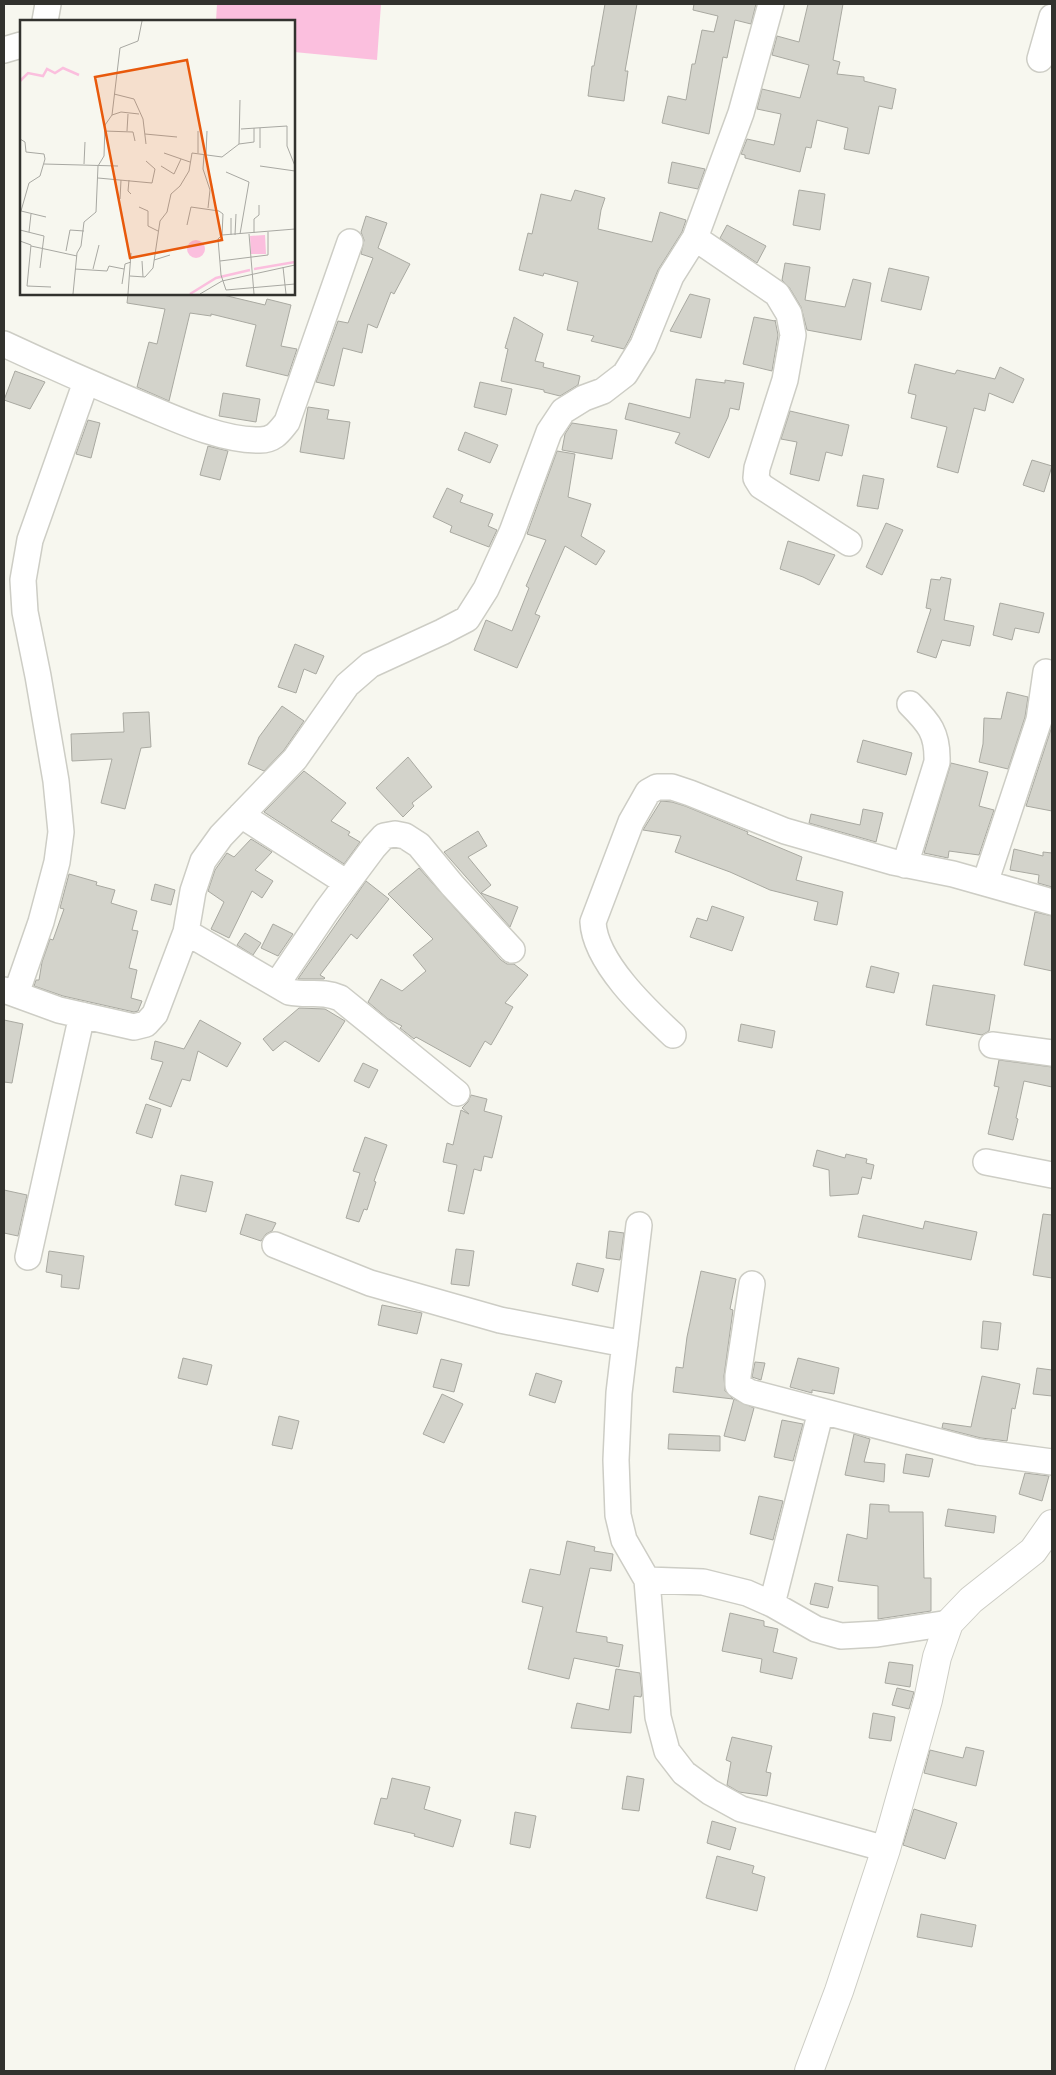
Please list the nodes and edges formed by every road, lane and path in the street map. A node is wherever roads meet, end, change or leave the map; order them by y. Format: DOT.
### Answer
graph roads {
  1 [pos="48,4"];
  2 [pos="771,4"];
  3 [pos="1052,17"];
  4 [pos="45,20"];
  5 [pos="20,45"];
  6 [pos="4,50"];
  7 [pos="1040,59"];
  8 [pos="695,238"];
  9 [pos="350,242"];
  10 [pos="4,344"];
  11 [pos="86,382"];
  12 [pos="849,543"];
  13 [pos="1046,672"];
  14 [pos="910,704"];
  15 [pos="241,815"];
  16 [pos="905,864"];
  17 [pos="347,883"];
  18 [pos="985,883"];
  19 [pos="1052,902"];
  20 [pos="186,932"];
  21 [pos="512,950"];
  22 [pos="277,984"];
  23 [pos="10,992"];
  24 [pos="82,1016"];
  25 [pos="673,1035"];
  26 [pos="992,1044"];
  27 [pos="1052,1053"];
  28 [pos="457,1093"];
  29 [pos="986,1162"];
  30 [pos="1052,1175"];
  31 [pos="639,1225"];
  32 [pos="275,1244"];
  33 [pos="28,1258"];
  34 [pos="752,1284"];
  35 [pos="625,1344"];
  36 [pos="822,1411"];
  37 [pos="1052,1462"];
  38 [pos="1052,1524"];
  39 [pos="647,1580"];
  40 [pos="772,1604"];
  41 [pos="949,1623"];
  42 [pos="886,1849"];
  43 [pos="809,2071"];
  1 -- 4 [label="street"];
  2 -- 8 [label="street"];
  3 -- 7 [label="street"];
  5 -- 6 [label="street"];
  8 -- 12 [label="street"];
  8 -- 15 [label="street"];
  9 -- 11 [label="street"];
  10 -- 11 [label="street"];
  11 -- 23 [label="street"];
  13 -- 18 [label="street"];
  14 -- 16 [label="street"];
  15 -- 17 [label="street"];
  15 -- 20 [label="street"];
  16 -- 18 [label="street"];
  16 -- 25 [label="street"];
  17 -- 21 [label="street"];
  17 -- 22 [label="street"];
  18 -- 19 [label="street"];
  20 -- 22 [label="street"];
  20 -- 24 [label="street"];
  22 -- 28 [label="street"];
  23 -- 24 [label="street"];
  24 -- 33 [label="street"];
  26 -- 27 [label="street"];
  29 -- 30 [label="street"];
  31 -- 35 [label="street"];
  32 -- 35 [label="street"];
  34 -- 36 [label="street"];
  35 -- 39 [label="street"];
  36 -- 37 [label="street"];
  36 -- 40 [label="street"];
  38 -- 41 [label="street"];
  39 -- 40 [label="street"];
  39 -- 42 [label="street"];
  40 -- 41 [label="street"];
  41 -- 42 [label="street"];
  42 -- 43 [label="street"];
}
